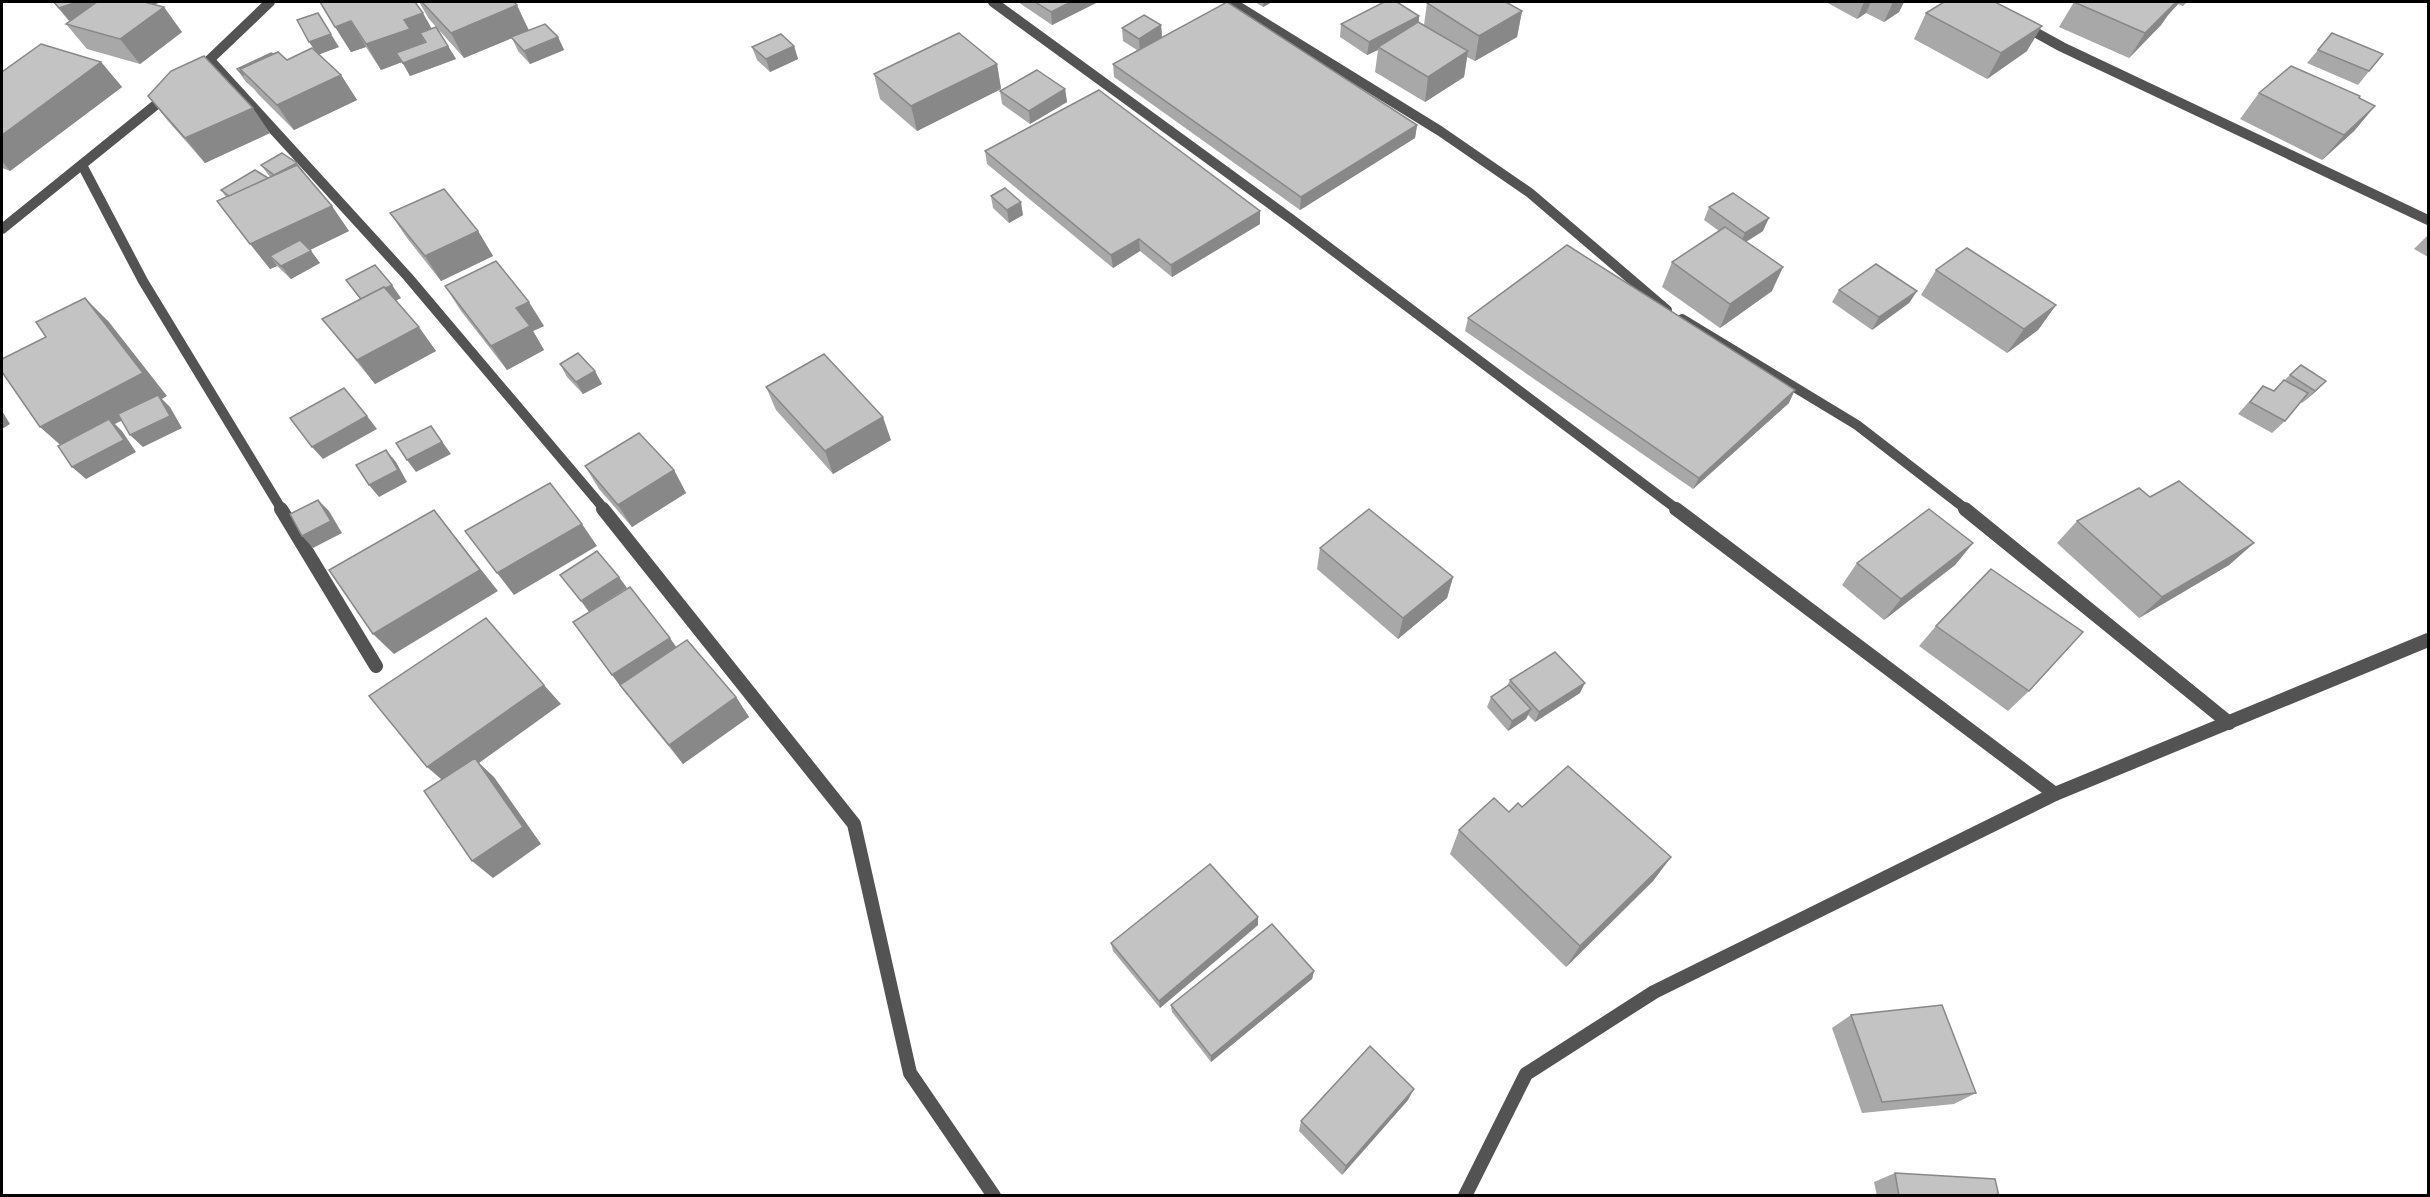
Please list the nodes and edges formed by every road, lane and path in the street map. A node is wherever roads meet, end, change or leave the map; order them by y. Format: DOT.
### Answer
graph roads {
  1 [pos="270,2"];
  2 [pos="993,2"];
  3 [pos="1231,2"];
  4 [pos="2010,19"];
  5 [pos="210,60"];
  6 [pos="192,75"];
  7 [pos="174,90"];
  8 [pos="82,165"];
  9 [pos="2428,220"];
  10 [pos="2,230"];
  11 [pos="2428,640"];
  12 [pos="376,666"];
  13 [pos="2229,723"];
  14 [pos="2055,794"];
  15 [pos="994,1196"];
  16 [pos="1465,1196"];
  1 -- 5 [label="street"];
  2 -- 14 [label="street"];
  3 -- 13 [label="street"];
  4 -- 9 [label="street"];
  5 -- 6 [label="street"];
  5 -- 15 [label="street"];
  7 -- 8 [label="street"];
  8 -- 10 [label="street"];
  8 -- 12 [label="street"];
  11 -- 13 [label="street"];
  13 -- 14 [label="street"];
  14 -- 16 [label="street"];
}
